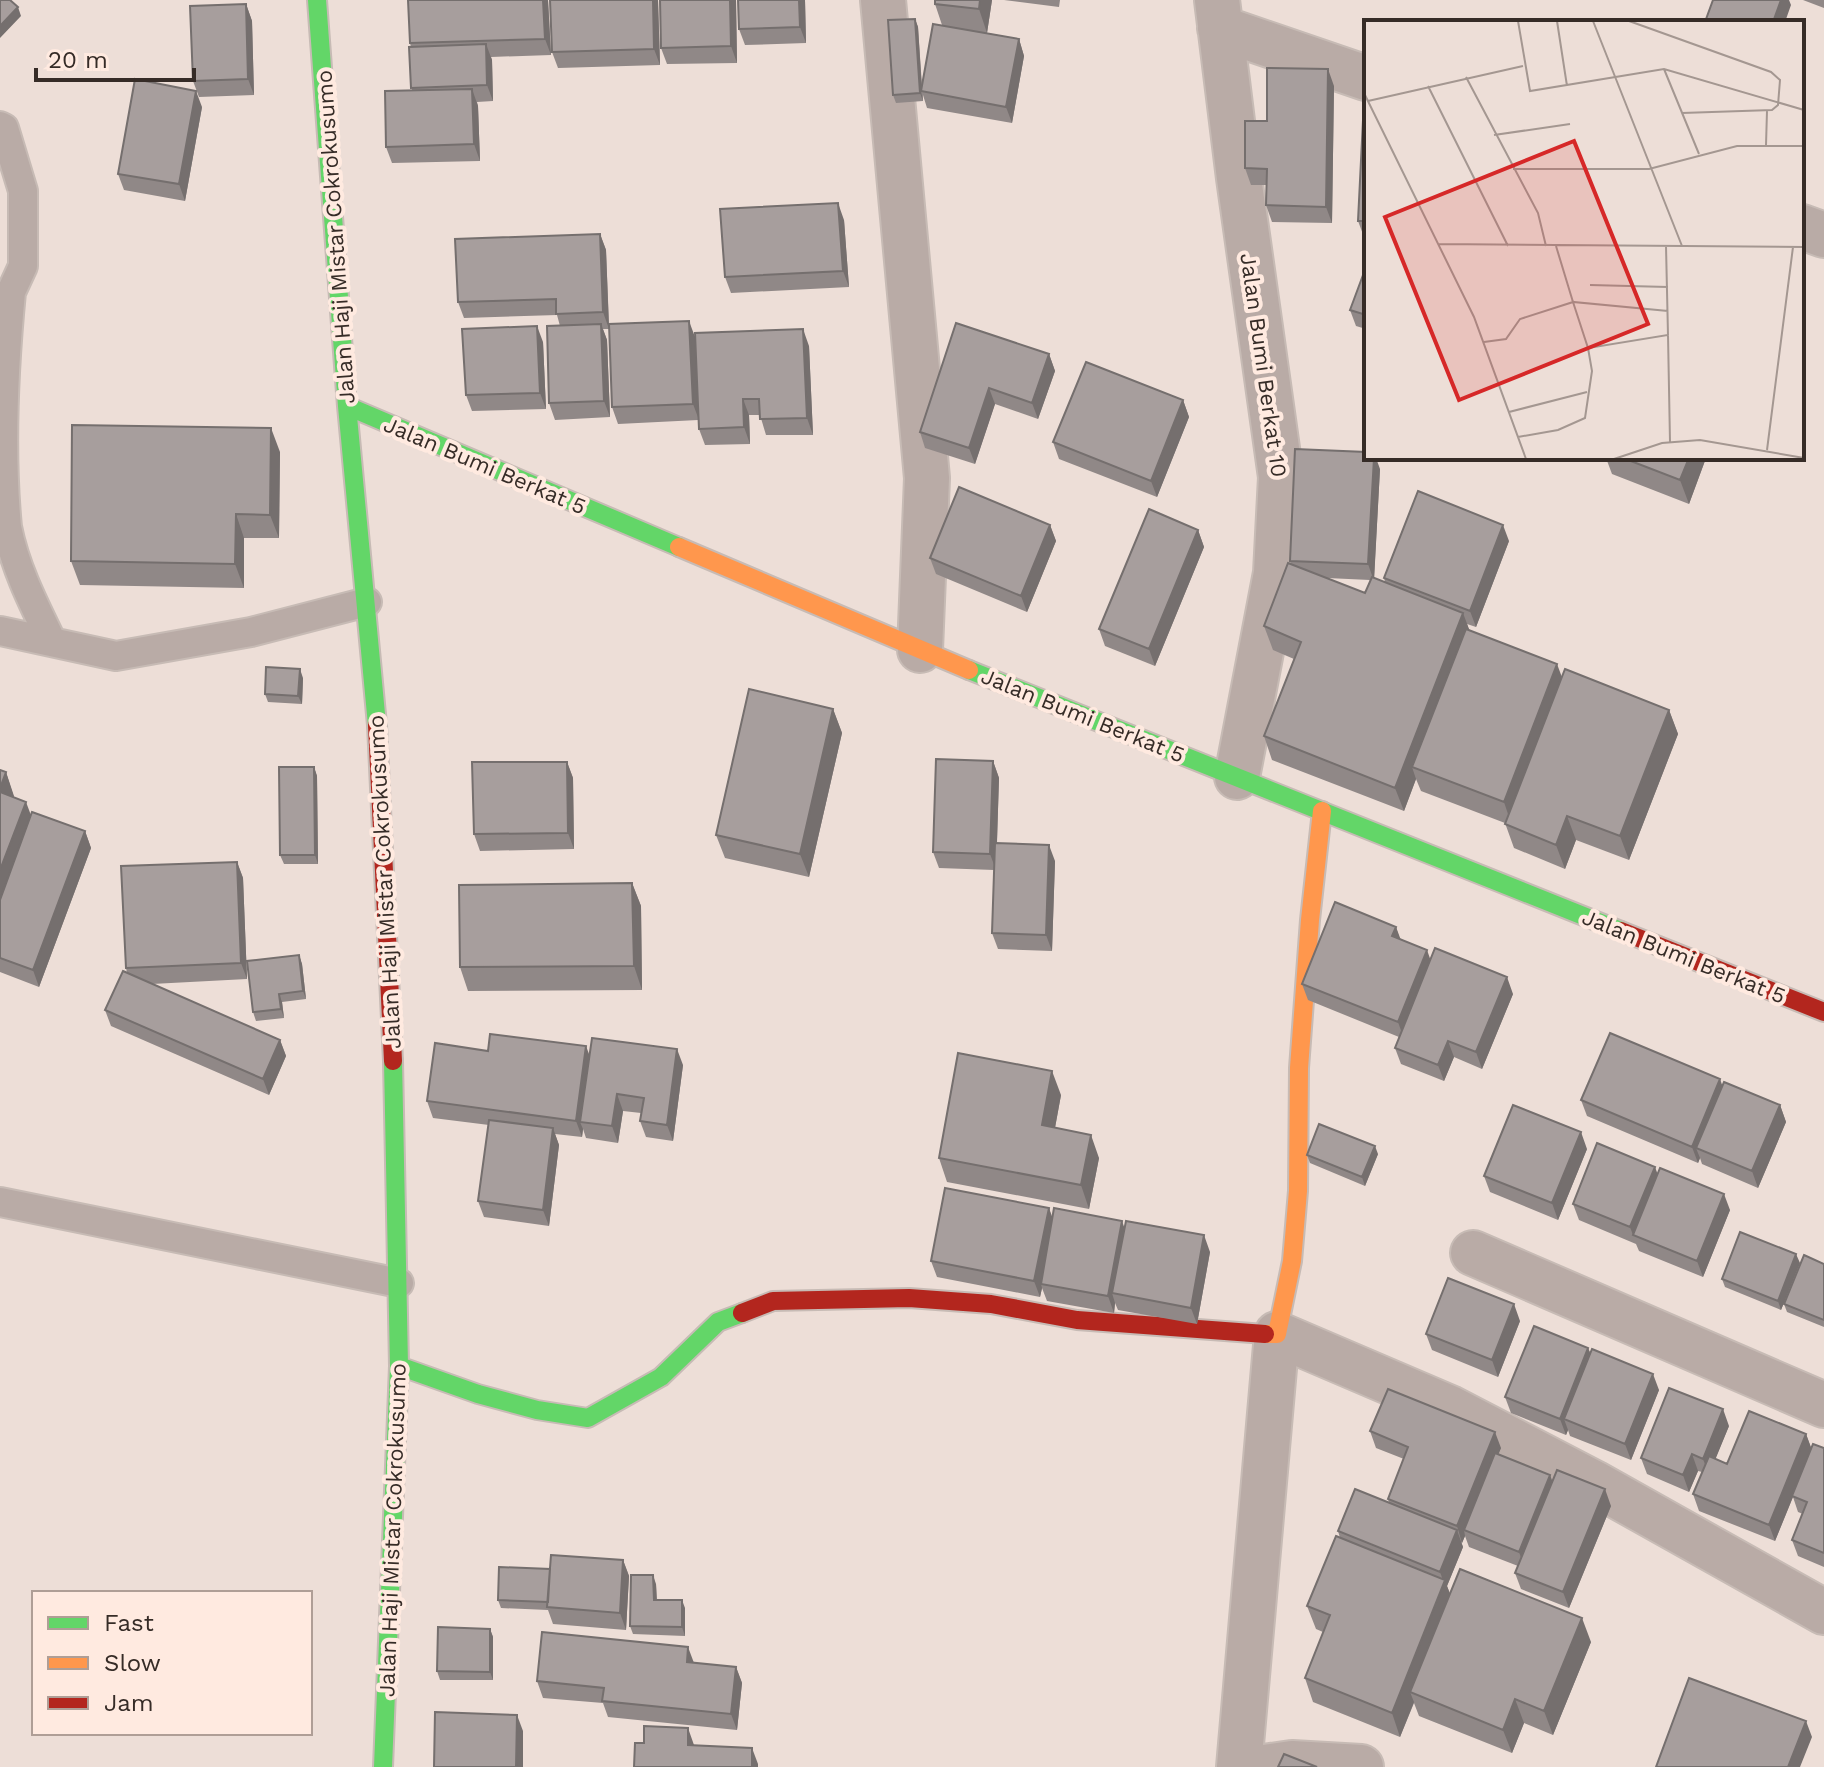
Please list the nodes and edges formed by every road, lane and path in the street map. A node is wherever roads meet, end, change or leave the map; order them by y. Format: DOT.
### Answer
graph roads {
  1 [pos="317,0"];
  2 [pos="883,0"];
  3 [pos="1218,14"];
  4 [pos="1364,77"];
  5 [pos="0,126"];
  6 [pos="1804,228"];
  7 [pos="1824,235"];
  8 [pos="6,296"];
  9 [pos="347,406"];
  10 [pos="367,602"];
  11 [pos="0,631"];
  12 [pos="52,642"];
  13 [pos="920,650"];
  14 [pos="1237,777"];
  15 [pos="1322,811"];
  16 [pos="1824,1012"];
  17 [pos="0,1202"];
  18 [pos="1473,1253"];
  19 [pos="399,1283"];
  20 [pos="1277,1334"];
  21 [pos="399,1366"];
  22 [pos="1824,1405"];
  23 [pos="1824,1612"];
  24 [pos="383,1767"];
  25 [pos="1239,1767"];
  26 [pos="1264,1767"];
  27 [pos="1361,1767"];
  1 -- 9 [label="street, Jalan Haji Mistar Cokrokusumo"];
  2 -- 13 [label="street"];
  3 -- 4 [label="street"];
  3 -- 14 [label="street, Jalan Bumi Berkat 10"];
  5 -- 8 [label="lane"];
  6 -- 7 [label="street"];
  8 -- 12 [label="lane"];
  9 -- 10 [label="street, Jalan Haji Mistar Cokrokusumo"];
  9 -- 13 [label="street, Jalan Bumi Berkat 5"];
  10 -- 12 [label="lane"];
  10 -- 19 [label="street, Jalan Haji Mistar Cokrokusumo"];
  11 -- 12 [label="lane"];
  13 -- 14 [label="street, Jalan Bumi Berkat 5"];
  14 -- 15 [label="street, Jalan Bumi Berkat 5"];
  15 -- 16 [label="street, Jalan Bumi Berkat 5"];
  15 -- 20 [label="street"];
  17 -- 19 [label="lane"];
  18 -- 22 [label="street"];
  19 -- 21 [label="street, Jalan Haji Mistar Cokrokusumo"];
  20 -- 21 [label="street"];
  20 -- 23 [label="street"];
  20 -- 25 [label="street"];
  21 -- 24 [label="street, Jalan Haji Mistar Cokrokusumo"];
  26 -- 27 [label="street"];
}
